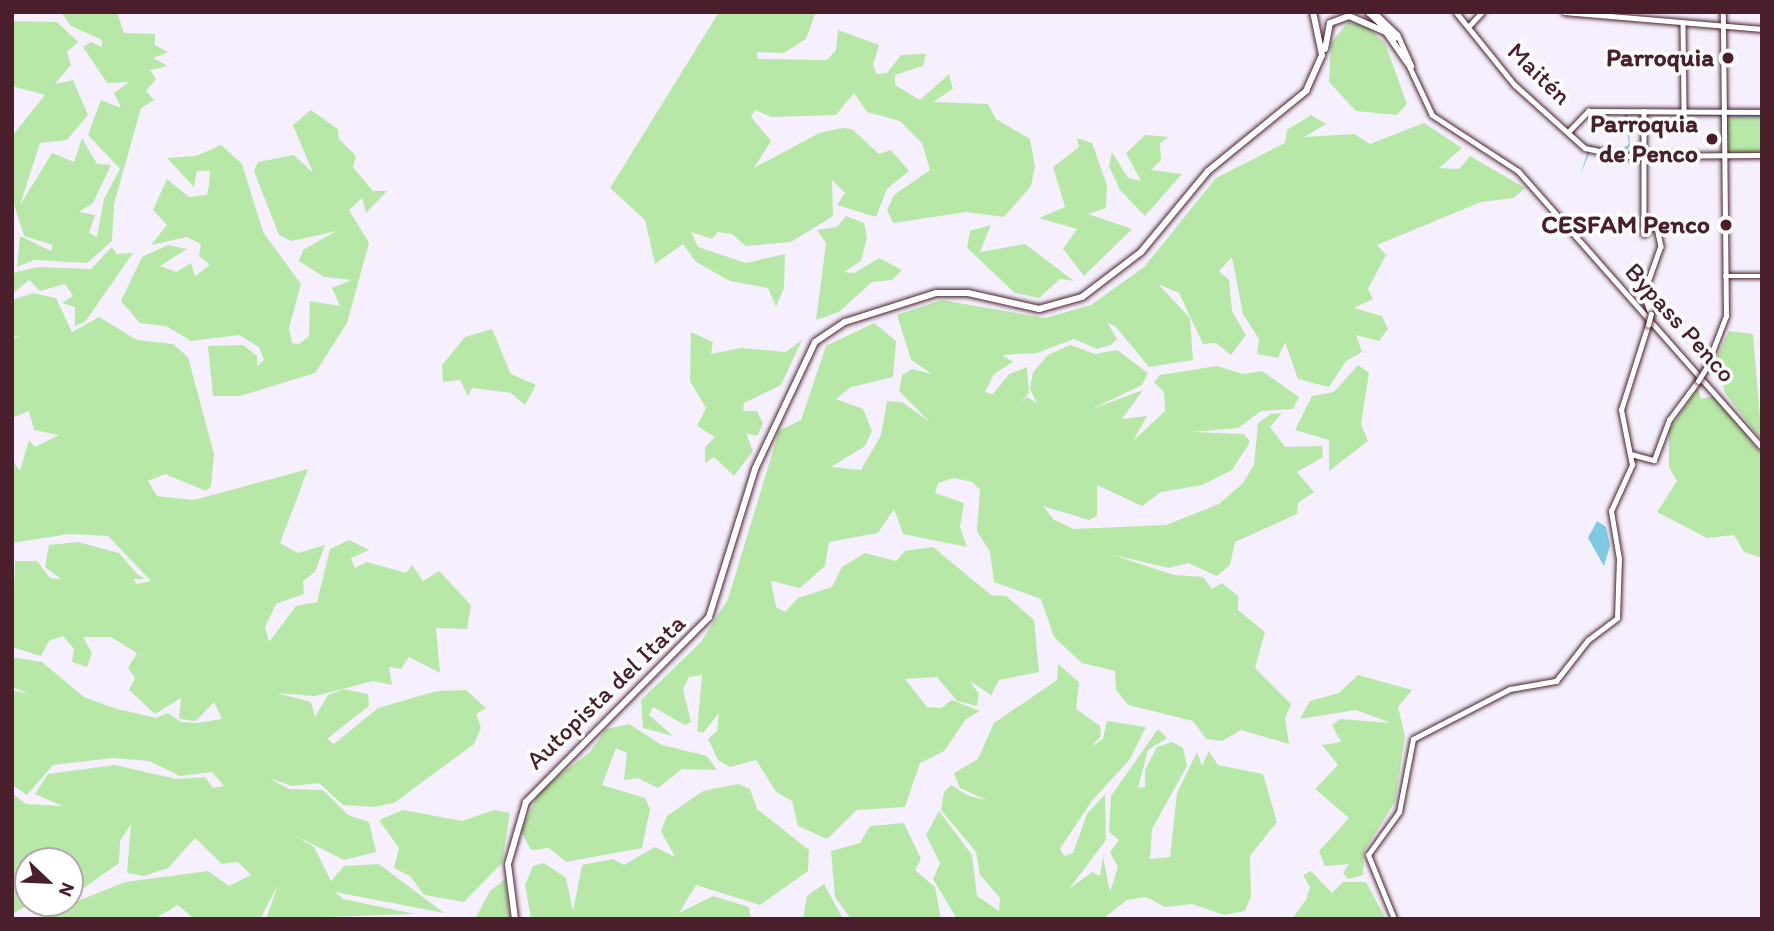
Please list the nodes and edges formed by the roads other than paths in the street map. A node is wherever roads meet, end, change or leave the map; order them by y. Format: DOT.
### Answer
graph roads {
  1 [pos="1315,12"];
  2 [pos="1368,12"];
  3 [pos="1374,12"];
  4 [pos="1456,12"];
  5 [pos="1482,12"];
  6 [pos="1564,12"];
  7 [pos="1723,12"];
  8 [pos="1682,25"];
  9 [pos="1468,27"];
  10 [pos="1723,27"];
  11 [pos="1762,29"];
  12 [pos="1325,55"];
  13 [pos="1408,64"];
  14 [pos="1416,86"];
  15 [pos="1684,112"];
  16 [pos="1762,112"];
  17 [pos="1644,114"];
  18 [pos="1724,114"];
  19 [pos="1569,131"];
  20 [pos="1762,155"];
  21 [pos="1644,156"];
  22 [pos="1724,156"];
  23 [pos="1762,275"];
  24 [pos="1725,276"];
  25 [pos="1762,448"];
  26 [pos="1630,454"];
  27 [pos="517,919"];
  28 [pos="1394,919"];
  1 -- 12 [label="highway, Autopista del Itata"];
  1 -- 27 [label="highway, Autopista del Itata"];
  2 -- 13 [label="highway"];
  3 -- 14 [label="main road, Bypass Penco"];
  4 -- 9 [label="street, Maitén"];
  5 -- 9 [label="street"];
  6 -- 8 [label="street"];
  7 -- 10 [label="street"];
  8 -- 10 [label="street"];
  8 -- 15 [label="street"];
  9 -- 19 [label="street, Maitén"];
  10 -- 11 [label="street"];
  10 -- 18 [label="street"];
  12 -- 13 [label="highway"];
  12 -- 27 [label="highway, Autopista del Itata"];
  13 -- 14 [label="main road, Bypass Penco"];
  14 -- 25 [label="main road, Bypass Penco"];
  15 -- 17 [label="street"];
  15 -- 18 [label="street"];
  16 -- 18 [label="street"];
  17 -- 19 [label="street"];
  17 -- 21 [label="street"];
  18 -- 22 [label="street"];
  19 -- 21 [label="street, Maitén"];
  20 -- 22 [label="street"];
  21 -- 22 [label="street"];
  21 -- 26 [label="street, bridge"];
  22 -- 24 [label="street"];
  23 -- 24 [label="street"];
  24 -- 26 [label="street, bridge"];
  26 -- 28 [label="street"];
}
